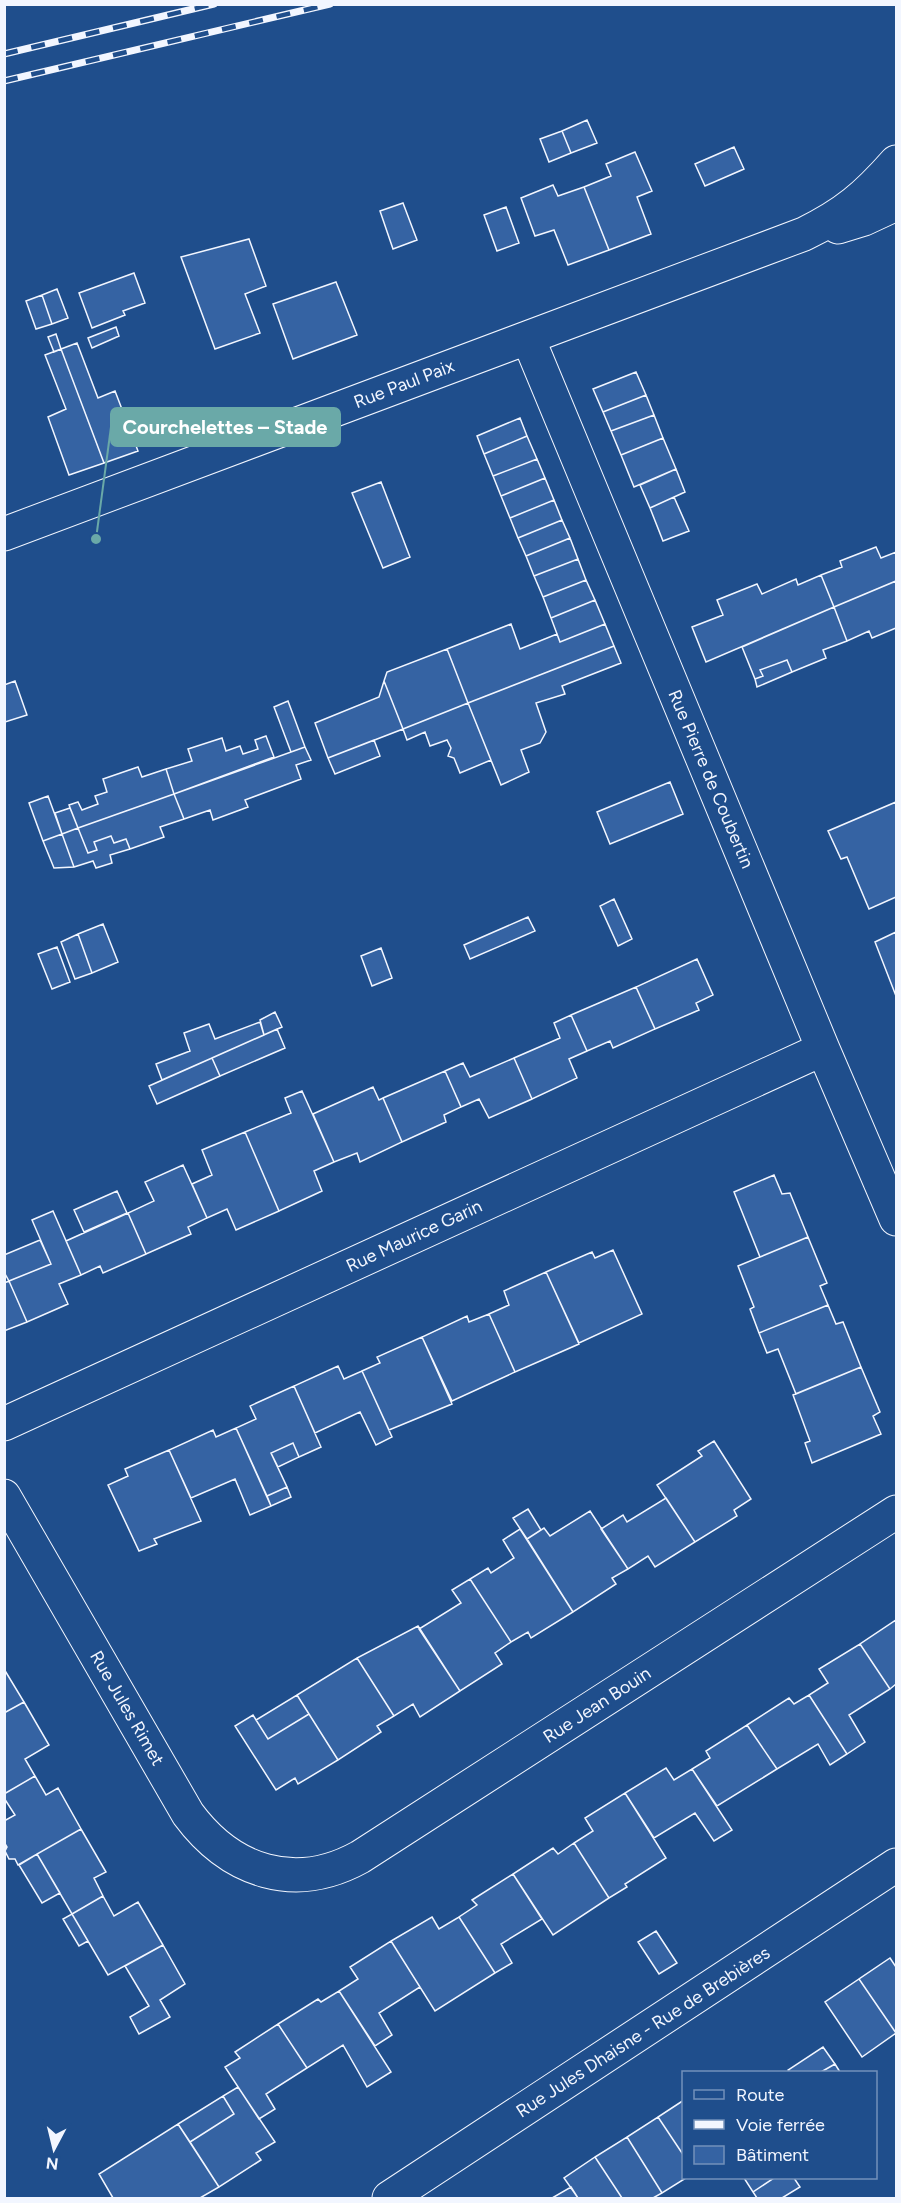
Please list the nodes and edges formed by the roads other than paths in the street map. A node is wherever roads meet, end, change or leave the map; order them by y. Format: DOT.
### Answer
graph roads {
  1 [pos="897,162"];
  2 [pos="897,204"];
  3 [pos="804,234"];
  4 [pos="528,338"];
  5 [pos="4,534"];
  6 [pos="823,1049"];
  7 [pos="897,1219"];
  8 [pos="4,1424"];
  9 [pos="4,1496"];
  10 [pos="897,1512"];
  11 [pos="897,1864"];
  12 [pos="289,1875"];
  13 [pos="389,2199"];
  1 -- 3 [label="street, Rue Paul Paix"];
  2 -- 3 [label="street, Rue Paul Paix"];
  3 -- 4 [label="street, Rue Paul Paix"];
  4 -- 5 [label="street, Rue Paul Paix"];
  4 -- 6 [label="street, Rue Pierre de Coubertin"];
  6 -- 7 [label="street, Rue Pierre de Coubertin"];
  6 -- 8 [label="street, Rue Maurice Garin"];
  9 -- 12 [label="street, Rue Jules Rimet"];
  10 -- 12 [label="street, Rue Jean Bouin"];
  11 -- 13 [label="street, Rue Jules Dhaisne - Rue de Brebières"];
}
